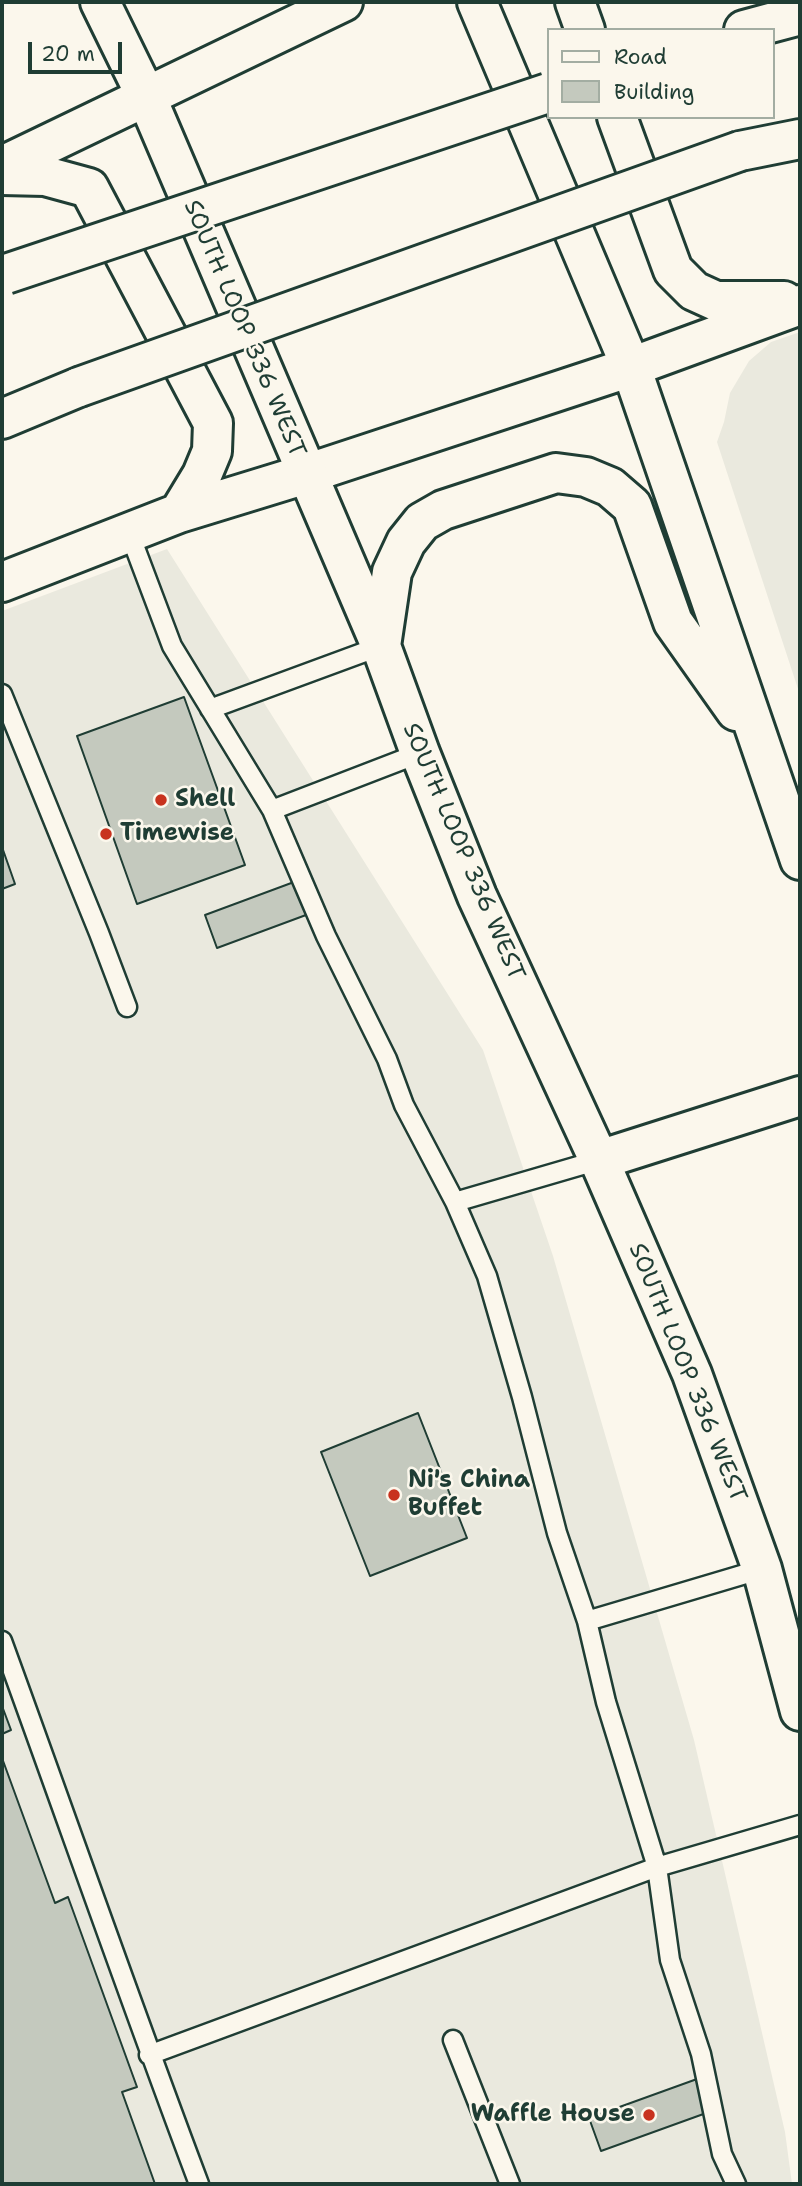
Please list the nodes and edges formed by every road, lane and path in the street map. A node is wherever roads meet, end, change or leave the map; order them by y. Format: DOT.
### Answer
graph roads {
  1 [pos="100,2"];
  2 [pos="343,2"];
  3 [pos="477,2"];
  4 [pos="575,2"];
  5 [pos="800,15"];
  6 [pos="584,28"];
  7 [pos="751,28"];
  8 [pos="546,94"];
  9 [pos="146,96"];
  10 [pos="618,119"];
  11 [pos="800,139"];
  12 [pos="2,166"];
  13 [pos="2,175"];
  14 [pos="4,275"];
  15 [pos="800,303"];
  16 [pos="631,367"];
  17 [pos="2,419"];
  18 [pos="306,474"];
  19 [pos="179,513"];
  20 [pos="129,532"];
  21 [pos="2,582"];
  22 [pos="380,646"];
  23 [pos="2,694"];
  24 [pos="210,709"];
  25 [pos="762,747"];
  26 [pos="420,753"];
  27 [pos="272,810"];
  28 [pos="800,860"];
  29 [pos="127,1007"];
  30 [pos="800,1096"];
  31 [pos="599,1160"];
  32 [pos="454,1202"];
  33 [pos="762,1569"];
  34 [pos="587,1621"];
  35 [pos="2,1641"];
  36 [pos="800,1711"];
  37 [pos="800,1825"];
  38 [pos="657,1867"];
  39 [pos="453,2040"];
  40 [pos="149,2054"];
  41 [pos="199,2184"];
  42 [pos="510,2184"];
  43 [pos="736,2184"];
  1 -- 9 [label="main road, SOUTH LOOP 336 WEST"];
  2 -- 9 [label="main road"];
  3 -- 16 [label="main road"];
  4 -- 6 [label="main road"];
  5 -- 7 [label="main road"];
  8 -- 14 [label="main road, bridge"];
  9 -- 12 [label="main road"];
  9 -- 18 [label="main road, SOUTH LOOP 336 WEST"];
  10 -- 15 [label="main road"];
  11 -- 17 [label="main road, bridge"];
  13 -- 19 [label="main road"];
  15 -- 16 [label="main road"];
  16 -- 18 [label="main road"];
  16 -- 25 [label="main road"];
  18 -- 19 [label="main road"];
  18 -- 22 [label="main road, SOUTH LOOP 336 WEST"];
  19 -- 20 [label="main road"];
  20 -- 21 [label="main road"];
  20 -- 24 [label="lane"];
  22 -- 24 [label="lane"];
  22 -- 25 [label="main road"];
  22 -- 26 [label="main road, SOUTH LOOP 336 WEST"];
  23 -- 29 [label="lane"];
  24 -- 27 [label="lane"];
  25 -- 28 [label="main road"];
  26 -- 27 [label="lane"];
  26 -- 31 [label="main road, SOUTH LOOP 336 WEST"];
  27 -- 32 [label="lane"];
  30 -- 31 [label="main road"];
  31 -- 32 [label="lane"];
  31 -- 33 [label="main road, SOUTH LOOP 336 WEST"];
  32 -- 34 [label="lane"];
  33 -- 34 [label="lane"];
  33 -- 36 [label="main road, SOUTH LOOP 336 WEST"];
  34 -- 38 [label="lane"];
  35 -- 40 [label="lane"];
  37 -- 38 [label="lane"];
  38 -- 40 [label="lane"];
  38 -- 43 [label="lane"];
  39 -- 42 [label="lane"];
  40 -- 41 [label="lane"];
}
